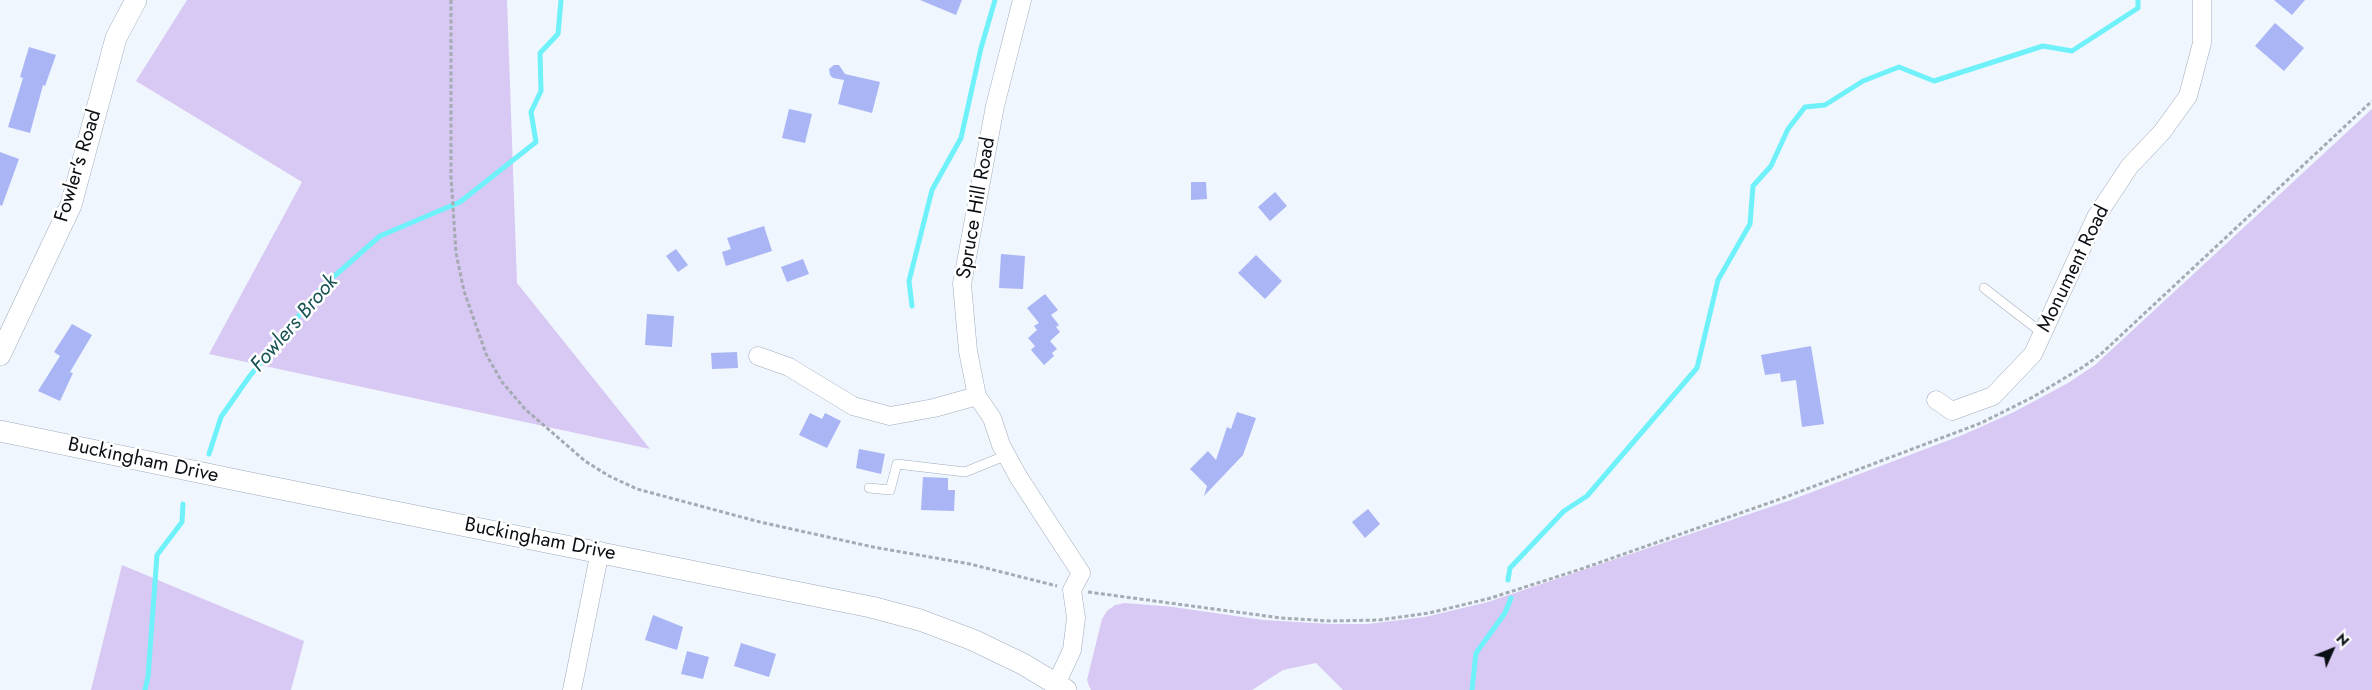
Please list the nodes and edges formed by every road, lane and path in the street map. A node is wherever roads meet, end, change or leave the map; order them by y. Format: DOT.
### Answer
graph roads {
  1 [pos="136,0"];
  2 [pos="451,0"];
  3 [pos="1022,0"];
  4 [pos="2202,0"];
  5 [pos="1984,288"];
  6 [pos="2042,334"];
  7 [pos="0,355"];
  8 [pos="758,356"];
  9 [pos="977,396"];
  10 [pos="1936,400"];
  11 [pos="0,431"];
  12 [pos="1006,455"];
  13 [pos="869,488"];
  14 [pos="600,551"];
  15 [pos="1072,590"];
  16 [pos="1477,602"];
  17 [pos="1061,687"];
  18 [pos="572,690"];
  1 -- 7 [label="street, Fowler's Road"];
  2 -- 15 [label="path"];
  3 -- 9 [label="street, Spruce Hill Road"];
  4 -- 6 [label="street, Monument Road"];
  5 -- 6 [label="lane"];
  6 -- 10 [label="street, Monument Road"];
  8 -- 9 [label="street"];
  9 -- 12 [label="street, Spruce Hill Road"];
  11 -- 14 [label="street, Buckingham Drive"];
  12 -- 13 [label="lane"];
  12 -- 15 [label="street, Spruce Hill Road"];
  14 -- 17 [label="street, Buckingham Drive"];
  14 -- 18 [label="street"];
  15 -- 16 [label="path"];
  15 -- 17 [label="street, Spruce Hill Road"];
}
